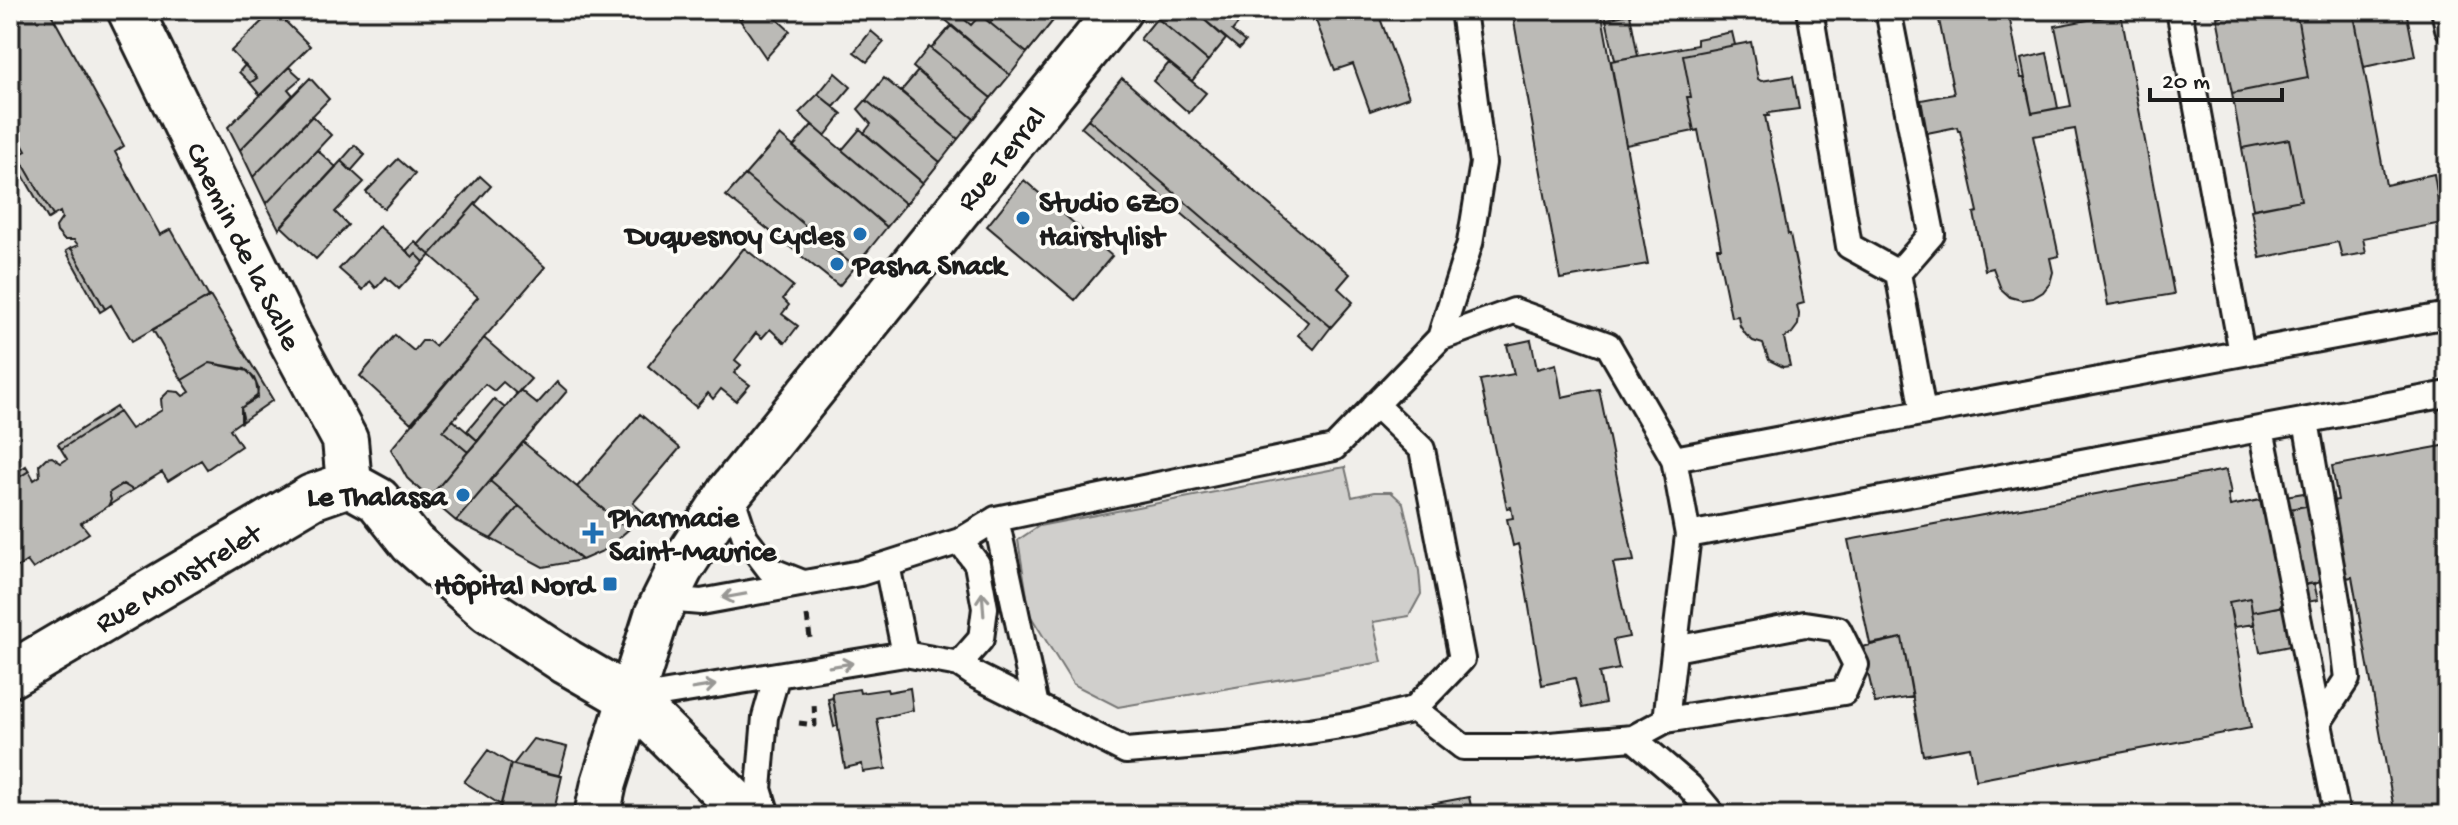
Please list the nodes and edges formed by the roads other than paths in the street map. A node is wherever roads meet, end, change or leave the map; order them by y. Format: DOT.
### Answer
graph roads {
  1 [pos="130,10"];
  2 [pos="1119,10"];
  3 [pos="1463,10"];
  4 [pos="1810,10"];
  5 [pos="1888,10"];
  6 [pos="2179,10"];
  7 [pos="2444,10"];
  8 [pos="2448,28"];
  9 [pos="1898,273"];
  10 [pos="2448,315"];
  11 [pos="1440,338"];
  12 [pos="2242,353"];
  13 [pos="2448,394"];
  14 [pos="1375,404"];
  15 [pos="1923,412"];
  16 [pos="2306,421"];
  17 [pos="2261,429"];
  18 [pos="1674,459"];
  19 [pos="349,484"];
  20 [pos="730,492"];
  21 [pos="996,519"];
  22 [pos="1688,535"];
  23 [pos="960,541"];
  24 [pos="887,565"];
  25 [pos="803,583"];
  26 [pos="665,599"];
  27 [pos="1675,649"];
  28 [pos="905,654"];
  29 [pos="959,664"];
  30 [pos="10,675"];
  31 [pos="777,675"];
  32 [pos="631,699"];
  33 [pos="1036,706"];
  34 [pos="1414,709"];
  35 [pos="1666,720"];
  36 [pos="2320,720"];
  37 [pos="1633,738"];
  38 [pos="597,815"];
  39 [pos="748,815"];
  40 [pos="767,815"];
  41 [pos="1713,815"];
  42 [pos="2337,815"];
  1 -- 19 [label="street, Chemin de la Salle"];
  2 -- 20 [label="street, Rue Terral"];
  3 -- 11 [label="lane"];
  4 -- 9 [label="lane"];
  5 -- 9 [label="lane"];
  6 -- 12 [label="lane"];
  7 -- 8 [label="lane"];
  9 -- 15 [label="lane"];
  10 -- 12 [label="lane"];
  11 -- 14 [label="lane"];
  11 -- 18 [label="lane"];
  12 -- 15 [label="lane"];
  13 -- 16 [label="lane"];
  14 -- 21 [label="lane"];
  14 -- 34 [label="lane"];
  15 -- 18 [label="lane"];
  16 -- 17 [label="lane"];
  16 -- 36 [label="lane"];
  17 -- 22 [label="lane"];
  17 -- 36 [label="lane"];
  18 -- 22 [label="lane"];
  19 -- 30 [label="street, Rue Monstrelet"];
  19 -- 32 [label="street"];
  20 -- 25 [label="lane"];
  20 -- 26 [label="street, Rue Terral"];
  21 -- 23 [label="lane"];
  21 -- 33 [label="lane"];
  22 -- 27 [label="lane"];
  23 -- 24 [label="lane"];
  29 -- 23 [label="lane, one-way"];
  24 -- 25 [label="lane"];
  24 -- 28 [label="lane"];
  25 -- 26 [label="lane, one-way"];
  26 -- 32 [label="street, Rue Terral"];
  27 -- 35 [label="lane"];
  27 -- 35 [label="lane"];
  28 -- 29 [label="lane"];
  31 -- 28 [label="lane, one-way"];
  29 -- 33 [label="lane"];
  32 -- 31 [label="lane, one-way"];
  31 -- 40 [label="lane"];
  32 -- 38 [label="street, Rue Terral"];
  32 -- 39 [label="street"];
  33 -- 34 [label="lane"];
  34 -- 37 [label="lane"];
  35 -- 37 [label="lane"];
  36 -- 42 [label="lane"];
  37 -- 41 [label="lane"];
}
